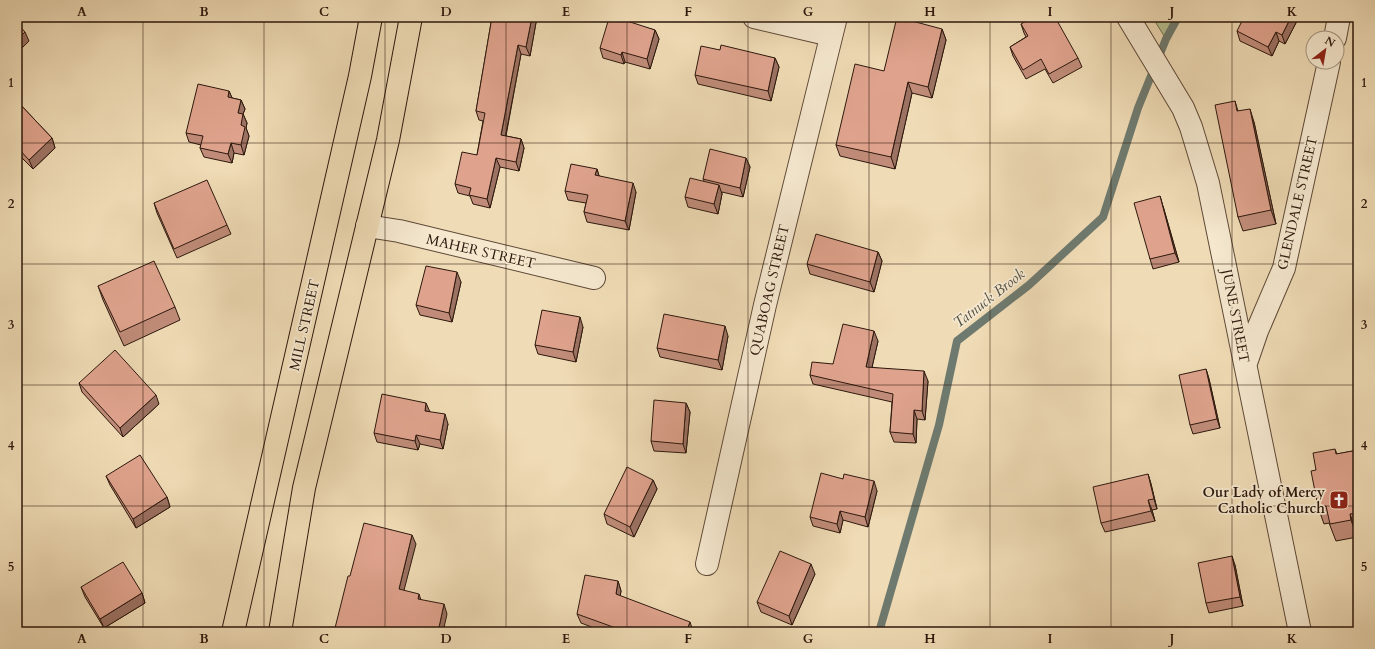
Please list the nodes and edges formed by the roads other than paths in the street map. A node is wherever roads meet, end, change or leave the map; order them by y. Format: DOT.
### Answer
graph roads {
  1 [pos="371,17"];
  2 [pos="411,17"];
  3 [pos="754,17"];
  4 [pos="1339,17"];
  5 [pos="1131,22"];
  6 [pos="834,26"];
  7 [pos="1337,30"];
  8 [pos="1327,70"];
  9 [pos="367,226"];
  10 [pos="594,278"];
  11 [pos="1246,364"];
  12 [pos="707,564"];
  13 [pos="233,632"];
  14 [pos="280,632"];
  15 [pos="1300,632"];
  1 -- 13 [label="main road, MILL STREET"];
  2 -- 9 [label="main road"];
  3 -- 6 [label="street"];
  4 -- 7 [label="street"];
  5 -- 11 [label="street, JUNE STREET"];
  6 -- 12 [label="street, QUABOAG STREET"];
  8 -- 11 [label="street, GLENDALE STREET"];
  9 -- 10 [label="street, MAHER STREET"];
  9 -- 14 [label="main road"];
  11 -- 15 [label="street, JUNE STREET"];
}
